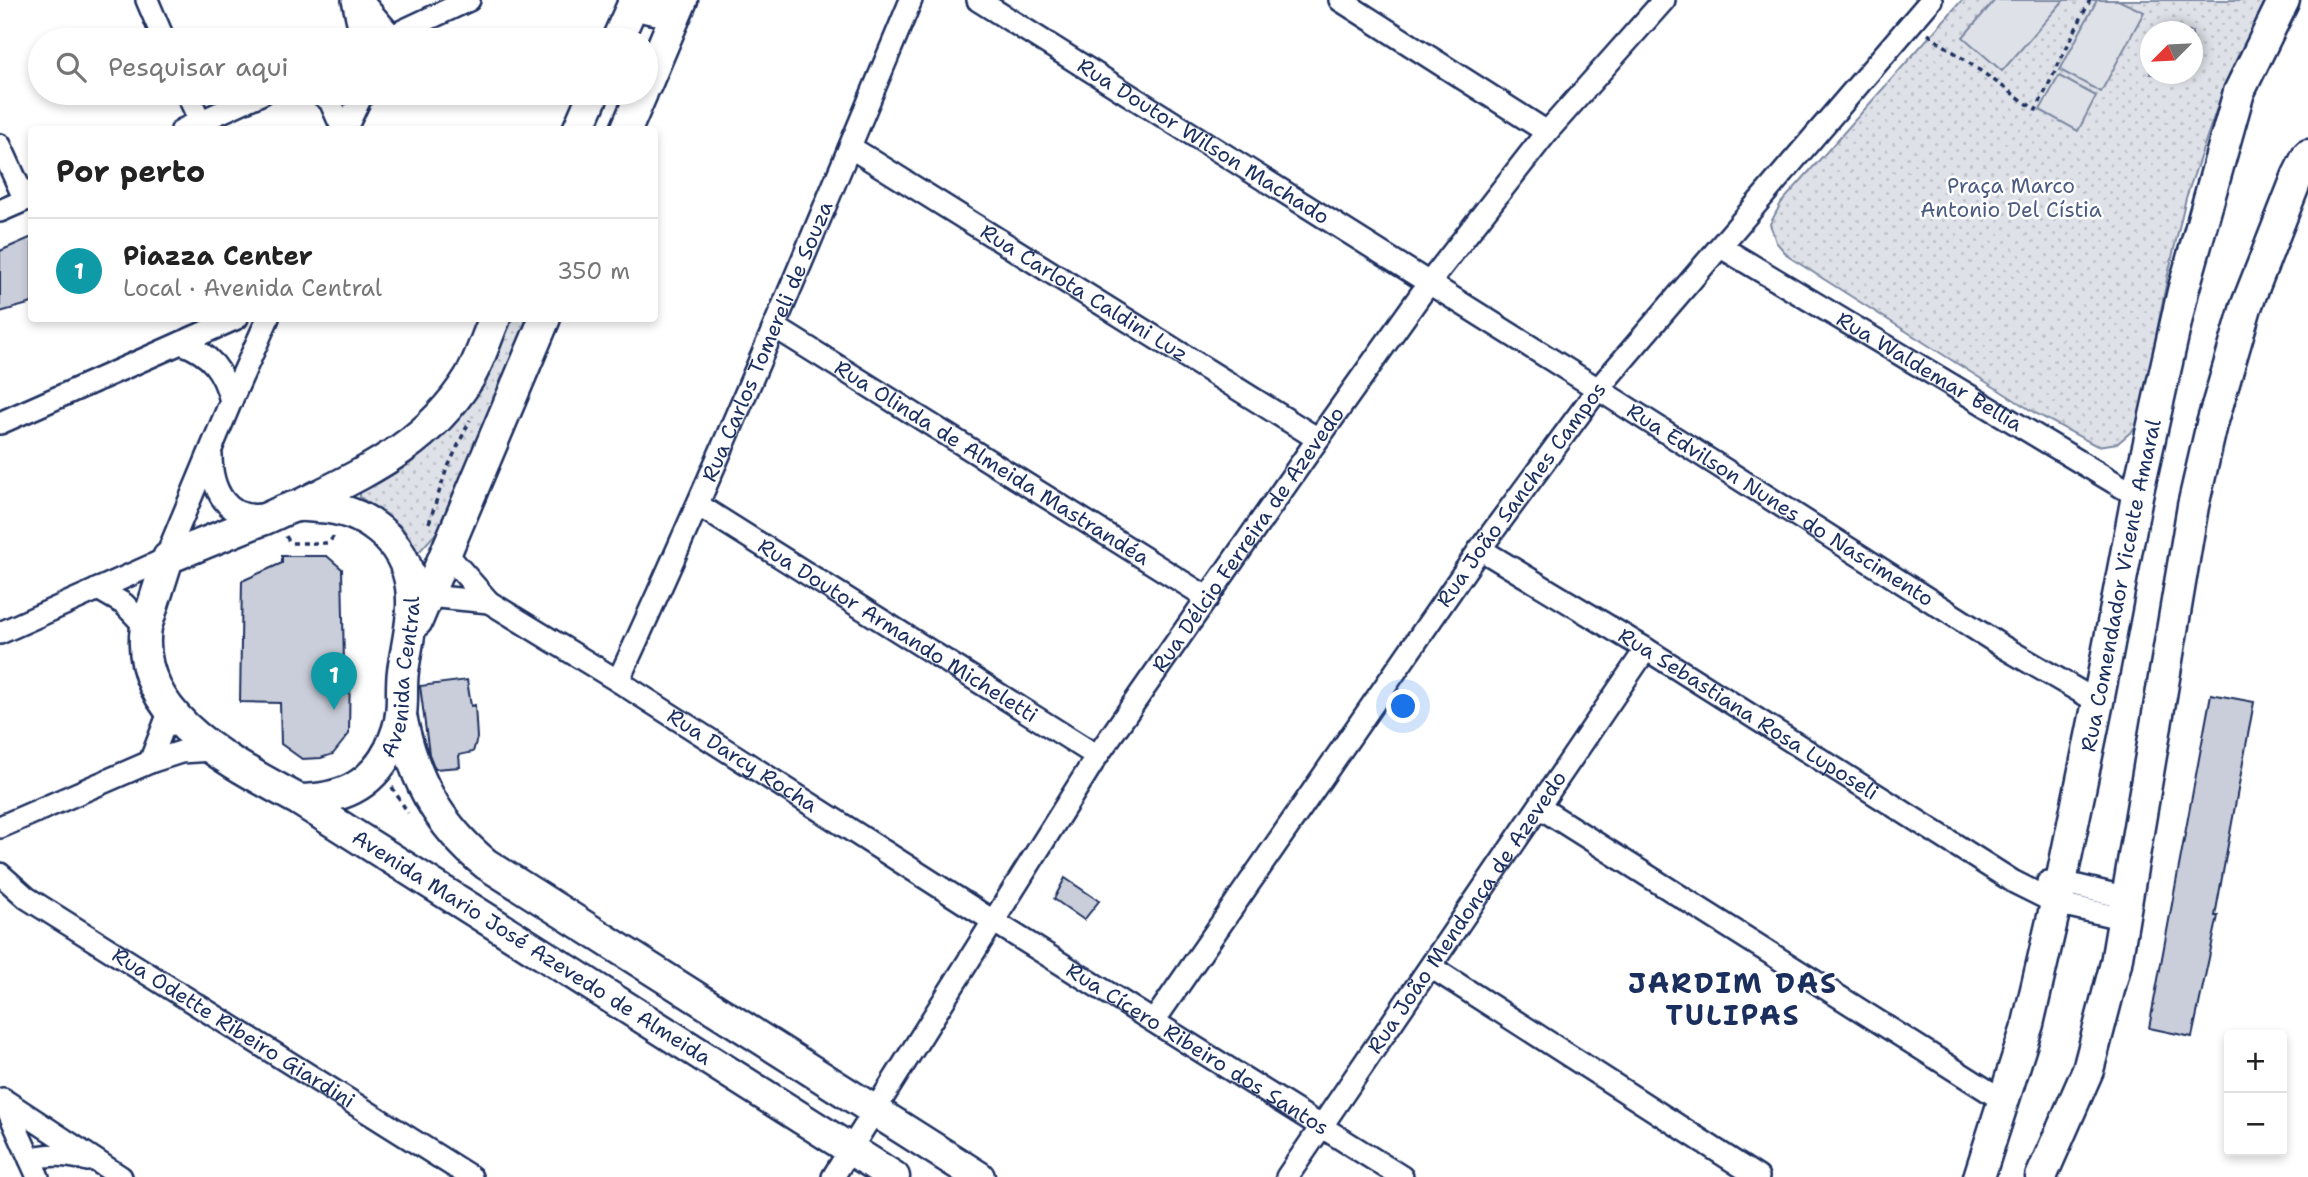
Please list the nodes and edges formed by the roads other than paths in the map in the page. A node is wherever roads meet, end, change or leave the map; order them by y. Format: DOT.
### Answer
graph roads {
  1 [pos="147,0"];
  2 [pos="353,0"];
  3 [pos="361,0"];
  4 [pos="469,0"];
  5 [pos="634,0"];
  6 [pos="682,0"];
  7 [pos="911,0"];
  8 [pos="978,0"];
  9 [pos="1340,0"];
  10 [pos="1664,0"];
  11 [pos="1931,0"];
  12 [pos="2284,0"];
  13 [pos="159,28"];
  14 [pos="359,28"];
  15 [pos="380,28"];
  16 [pos="411,28"];
  17 [pos="622,28"];
  18 [pos="658,57"];
  19 [pos="188,105"];
  20 [pos="236,105"];
  21 [pos="332,105"];
  22 [pos="350,105"];
  23 [pos="357,105"];
  24 [pos="589,105"];
  25 [pos="637,105"];
  26 [pos="191,125"];
  27 [pos="342,126"];
  28 [pos="345,126"];
  29 [pos="346,126"];
  30 [pos="580,126"];
  31 [pos="628,126"];
  32 [pos="1547,132"];
  33 [pos="0,145"];
  34 [pos="850,147"];
  35 [pos="2308,155"];
  36 [pos="28,198"];
  37 [pos="0,211"];
  38 [pos="1721,247"];
  39 [pos="1429,283"];
  40 [pos="228,322"];
  41 [pos="266,322"];
  42 [pos="493,322"];
  43 [pos="543,322"];
  44 [pos="775,327"];
  45 [pos="181,343"];
  46 [pos="1598,389"];
  47 [pos="231,401"];
  48 [pos="0,423"];
  49 [pos="1318,439"];
  50 [pos="211,449"];
  51 [pos="2137,496"];
  52 [pos="698,505"];
  53 [pos="297,506"];
  54 [pos="437,542"];
  55 [pos="1480,549"];
  56 [pos="168,558"];
  57 [pos="98,589"];
  58 [pos="428,596"];
  59 [pos="1208,598"];
  60 [pos="489,602"];
  61 [pos="146,627"];
  62 [pos="0,633"];
  63 [pos="410,637"];
  64 [pos="1646,649"];
  65 [pos="618,681"];
  66 [pos="2098,702"];
  67 [pos="170,710"];
  68 [pos="401,715"];
  69 [pos="212,750"];
  70 [pos="1097,756"];
  71 [pos="150,762"];
  72 [pos="299,800"];
  73 [pos="1539,807"];
  74 [pos="0,827"];
  75 [pos="0,874"];
  76 [pos="2014,882"];
  77 [pos="2056,904"];
  78 [pos="2126,909"];
  79 [pos="993,921"];
  80 [pos="1431,967"];
  81 [pos="1154,1021"];
  82 [pos="2,1096"];
  83 [pos="2004,1101"];
  84 [pos="874,1110"];
  85 [pos="1323,1126"];
  86 [pos="850,1149"];
  87 [pos="100,1163"];
  88 [pos="34,1168"];
  89 [pos="121,1177"];
  90 [pos="471,1177"];
  91 [pos="833,1177"];
  92 [pos="894,1177"];
  93 [pos="979,1177"];
  94 [pos="1287,1177"];
  95 [pos="1402,1177"];
  96 [pos="1758,1177"];
  97 [pos="1979,1177"];
  98 [pos="2041,1177"];
  1 -- 13 [label="street"];
  2 -- 14 [label="street"];
  3 -- 15 [label="street"];
  4 -- 16 [label="street"];
  5 -- 6 [label="street"];
  5 -- 17 [label="street"];
  6 -- 18 [label="street"];
  7 -- 34 [label="street, Rua Carlos Tomereli de Souza"];
  8 -- 39 [label="street, Rua Doutor Wilson Machado"];
  9 -- 32 [label="street"];
  10 -- 32 [label="street, Rua Délcio Ferreira de Azevedo"];
  11 -- 38 [label="street, Rua João Sanches Campos"];
  12 -- 51 [label="street, Rua Comendador Vicente Amaral"];
  19 -- 26 [label="street"];
  20 -- 26 [label="street"];
  21 -- 27 [label="street"];
  22 -- 28 [label="street"];
  23 -- 29 [label="street"];
  24 -- 30 [label="street"];
  25 -- 31 [label="street"];
  32 -- 39 [label="street, Rua Délcio Ferreira de Azevedo"];
  33 -- 36 [label="street"];
  34 -- 44 [label="street, Rua Carlos Tomereli de Souza"];
  34 -- 49 [label="street, Rua Carlota Caldini Luz"];
  35 -- 78 [label="street"];
  36 -- 37 [label="street"];
  38 -- 46 [label="street, Rua João Sanches Campos"];
  38 -- 51 [label="street, Rua Waldemar Bellia"];
  39 -- 46 [label="street, Rua Edvilson Nunes do Nascimento"];
  39 -- 49 [label="street, Rua Délcio Ferreira de Azevedo"];
  40 -- 45 [label="street"];
  41 -- 47 [label="street"];
  42 -- 53 [label="street"];
  43 -- 54 [label="street"];
  44 -- 52 [label="street, Rua Carlos Tomereli de Souza"];
  44 -- 59 [label="street, Rua Olinda de Almeida Mastrandéa"];
  45 -- 47 [label="street"];
  45 -- 48 [label="street"];
  46 -- 55 [label="street, Rua João Sanches Campos"];
  46 -- 66 [label="street, Rua Edvilson Nunes do Nascimento"];
  47 -- 50 [label="street"];
  49 -- 59 [label="street, Rua Délcio Ferreira de Azevedo"];
  50 -- 53 [label="street"];
  50 -- 56 [label="street"];
  51 -- 66 [label="street, Rua Comendador Vicente Amaral"];
  52 -- 65 [label="street, Rua Carlos Tomereli de Souza"];
  52 -- 70 [label="street, Rua Doutor Armando Micheletti"];
  53 -- 56 [label="street, Avenida Central"];
  53 -- 63 [label="street, Avenida Central"];
  54 -- 58 [label="street"];
  54 -- 60 [label="street, Rua Darcy Rocha"];
  55 -- 64 [label="street, Rua Sebastiana Rosa Luposeli"];
  55 -- 81 [label="street, Rua João Sanches Campos"];
  56 -- 57 [label="street"];
  56 -- 61 [label="street"];
  57 -- 61 [label="street"];
  57 -- 62 [label="street"];
  58 -- 60 [label="street, Rua Darcy Rocha"];
  58 -- 63 [label="street"];
  59 -- 70 [label="street, Rua Délcio Ferreira de Azevedo"];
  60 -- 65 [label="street, Rua Darcy Rocha"];
  61 -- 67 [label="street"];
  63 -- 68 [label="street, Avenida Central"];
  64 -- 73 [label="street, Rua João Mendonça de Azevedo"];
  64 -- 76 [label="street, Rua Sebastiana Rosa Luposeli"];
  65 -- 79 [label="street, Rua Darcy Rocha"];
  66 -- 77 [label="street, Rua Comendador Vicente Amaral"];
  67 -- 69 [label="street"];
  67 -- 71 [label="street"];
  68 -- 72 [label="street, Avenida Central"];
  68 -- 84 [label="street"];
  69 -- 71 [label="street"];
  69 -- 72 [label="street, Avenida Mario José Azevedo de Almeida"];
  70 -- 79 [label="street, Rua Délcio Ferreira de Azevedo"];
  71 -- 74 [label="street"];
  72 -- 86 [label="street, Avenida Mario José Azevedo de Almeida"];
  73 -- 80 [label="street, Rua João Mendonça de Azevedo"];
  73 -- 83 [label="street"];
  75 -- 90 [label="street, Rua Odette Ribeiro Giardini"];
  76 -- 77 [label="street"];
  76 -- 77 [label="street, Rua Sebastiana Rosa Luposeli"];
  77 -- 78 [label="street"];
  77 -- 83 [label="street, Rua Comendador Vicente Amaral"];
  78 -- 98 [label="street"];
  79 -- 81 [label="street, Rua Cícero Ribeiro dos Santos"];
  79 -- 84 [label="street, Rua Délcio Ferreira de Azevedo"];
  80 -- 85 [label="street, Rua João Mendonça de Azevedo"];
  80 -- 96 [label="street"];
  81 -- 85 [label="street, Rua Cícero Ribeiro dos Santos"];
  82 -- 87 [label="street"];
  82 -- 88 [label="street"];
  83 -- 97 [label="street, Rua Comendador Vicente Amaral"];
  84 -- 86 [label="street, Rua Délcio Ferreira de Azevedo"];
  84 -- 93 [label="street"];
  85 -- 94 [label="street, Rua João Mendonça de Azevedo"];
  85 -- 95 [label="street, Rua Cícero Ribeiro dos Santos"];
  86 -- 91 [label="street, Rua Délcio Ferreira de Azevedo"];
  86 -- 92 [label="street, Avenida Mario José Azevedo de Almeida"];
  87 -- 88 [label="street"];
  87 -- 89 [label="street"];
}
